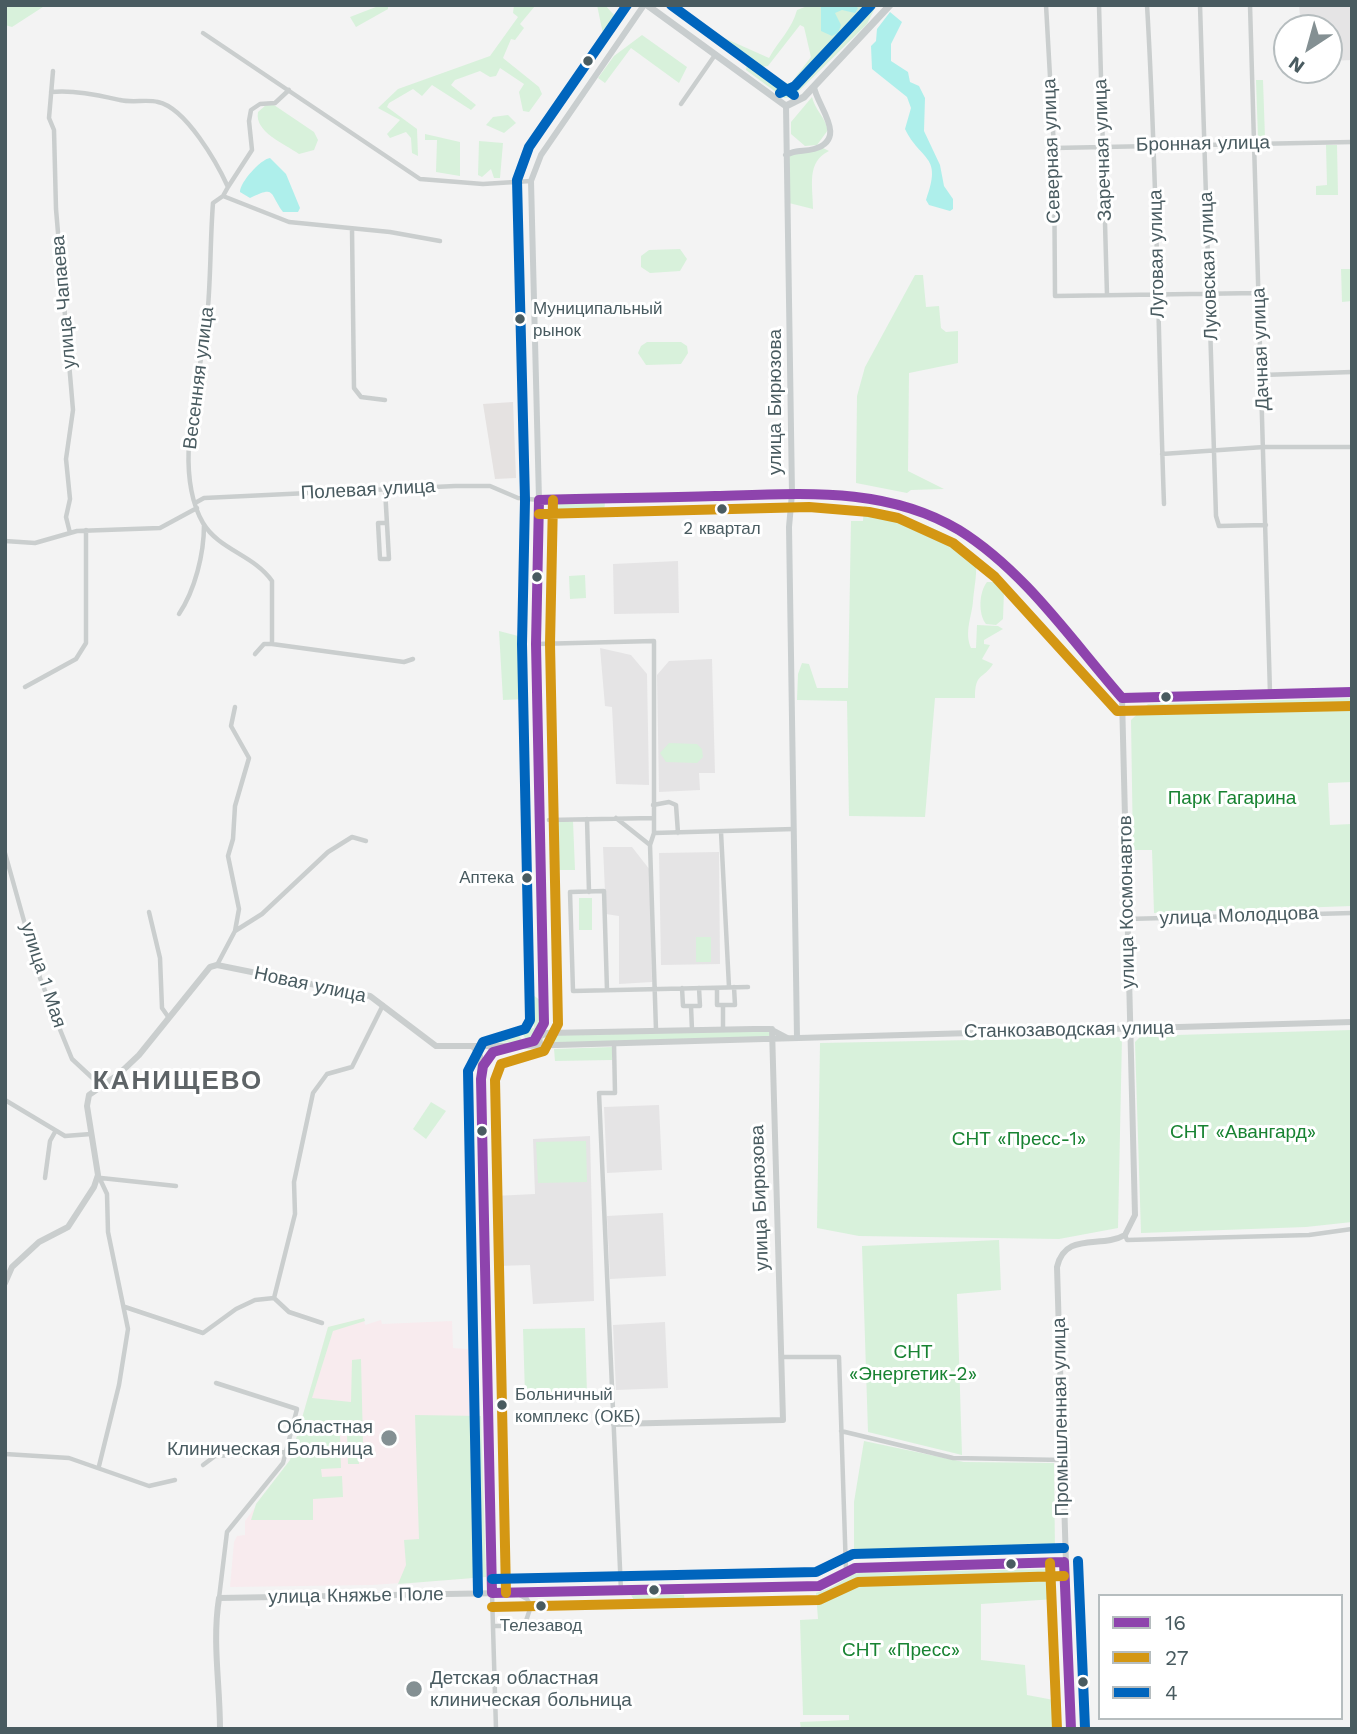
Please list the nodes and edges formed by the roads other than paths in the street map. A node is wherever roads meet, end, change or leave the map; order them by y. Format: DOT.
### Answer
graph roads {
  1 [pos="646,5"];
  2 [pos="890,5"];
  3 [pos="1046,5"];
  4 [pos="1098,5"];
  5 [pos="1147,5"];
  6 [pos="1200,5"];
  7 [pos="1250,5"];
  8 [pos="203,33"];
  9 [pos="715,55"];
  10 [pos="53,71"];
  11 [pos="814,87"];
  12 [pos="289,90"];
  13 [pos="51,92"];
  14 [pos="681,104"];
  15 [pos="786,106"];
  16 [pos="1255,142"];
  17 [pos="1352,142"];
  18 [pos="1205,144"];
  19 [pos="1156,145"];
  20 [pos="1104,147"];
  21 [pos="1054,148"];
  22 [pos="786,155"];
  23 [pos="531,181"];
  24 [pos="228,187"];
  25 [pos="223,196"];
  26 [pos="352,229"];
  27 [pos="440,241"];
  28 [pos="1211,293"];
  29 [pos="1259,293"];
  30 [pos="1107,295"];
  31 [pos="1156,295"];
  32 [pos="1352,372"];
  33 [pos="1262,375"];
  34 [pos="385,400"];
  35 [pos="1264,447"];
  36 [pos="1352,447"];
  37 [pos="1214,451"];
  38 [pos="1162,454"];
  39 [pos="384,489"];
  40 [pos="792,494"];
  41 [pos="539,500"];
  42 [pos="1164,504"];
  43 [pos="196,505"];
  44 [pos="387,523"];
  45 [pos="204,524"];
  46 [pos="1266,525"];
  47 [pos="86,530"];
  48 [pos="71,533"];
  49 [pos="5,541"];
  50 [pos="179,614"];
  51 [pos="272,644"];
  52 [pos="536,644"];
  53 [pos="255,654"];
  54 [pos="414,659"];
  55 [pos="25,687"];
  56 [pos="1352,692"];
  57 [pos="1270,693"];
  58 [pos="1122,698"];
  59 [pos="235,707"];
  60 [pos="653,805"];
  61 [pos="616,818"];
  62 [pos="654,818"];
  63 [pos="587,819"];
  64 [pos="550,820"];
  65 [pos="795,828"];
  66 [pos="654,832"];
  67 [pos="721,832"];
  68 [pos="678,833"];
  69 [pos="366,841"];
  70 [pos="650,845"];
  71 [pos="5,853"];
  72 [pos="589,892"];
  73 [pos="149,912"];
  74 [pos="1352,913"];
  75 [pos="1127,919"];
  76 [pos="235,931"];
  77 [pos="217,965"];
  78 [pos="732,987"];
  79 [pos="748,987"];
  80 [pos="654,988"];
  81 [pos="682,988"];
  82 [pos="699,988"];
  83 [pos="717,988"];
  84 [pos="607,990"];
  85 [pos="383,1004"];
  86 [pos="723,1005"];
  87 [pos="691,1006"];
  88 [pos="169,1018"];
  89 [pos="1352,1022"];
  90 [pos="544,1023"];
  91 [pos="723,1029"];
  92 [pos="772,1029"];
  93 [pos="1130,1029"];
  94 [pos="656,1030"];
  95 [pos="692,1030"];
  96 [pos="553,1032"];
  97 [pos="539,1037"];
  98 [pos="787,1038"];
  99 [pos="797,1038"];
  100 [pos="771,1039"];
  101 [pos="614,1043"];
  102 [pos="522,1045"];
  103 [pos="545,1045"];
  104 [pos="506,1046"];
  105 [pos="472,1047"];
  106 [pos="481,1079"];
  107 [pos="101,1086"];
  108 [pos="5,1100"];
  109 [pos="55,1132"];
  110 [pos="91,1133"];
  111 [pos="98,1175"];
  112 [pos="45,1178"];
  113 [pos="176,1186"];
  114 [pos="1352,1229"];
  115 [pos="1127,1233"];
  116 [pos="9,1267"];
  117 [pos="5,1283"];
  118 [pos="274,1298"];
  119 [pos="124,1307"];
  120 [pos="322,1323"];
  121 [pos="782,1357"];
  122 [pos="216,1383"];
  123 [pos="614,1424"];
  124 [pos="841,1431"];
  125 [pos="286,1452"];
  126 [pos="5,1454"];
  127 [pos="1063,1460"];
  128 [pos="203,1465"];
  129 [pos="99,1466"];
  130 [pos="175,1480"];
  131 [pos="1064,1562"];
  132 [pos="846,1571"];
  133 [pos="621,1591"];
  134 [pos="537,1592"];
  135 [pos="492,1593"];
  136 [pos="517,1593"];
  137 [pos="219,1598"];
  138 [pos="529,1602"];
  139 [pos="493,1626"];
  140 [pos="220,1729"];
  141 [pos="496,1729"];
  142 [pos="1071,1729"];
  1 -- 9 [label="main road"];
  1 -- 23 [label="main road"];
  2 -- 11 [label="main road"];
  3 -- 21 [label="street, Северная улица"];
  4 -- 20 [label="street, Заречная улица"];
  5 -- 19 [label="street, Луговая улица"];
  6 -- 18 [label="street, Луковская улица"];
  7 -- 16 [label="street, Дачная улица"];
  8 -- 12 [label="street"];
  9 -- 14 [label="street"];
  9 -- 15 [label="main road"];
  10 -- 13 [label="street, улица Чапаева"];
  11 -- 15 [label="main road"];
  11 -- 22 [label="main road"];
  12 -- 23 [label="street"];
  12 -- 24 [label="street"];
  13 -- 24 [label="street"];
  13 -- 48 [label="street, улица Чапаева"];
  15 -- 22 [label="main road, улица Бирюзова"];
  16 -- 17 [label="street, Бронная улица"];
  16 -- 18 [label="street, Бронная улица"];
  16 -- 29 [label="street, Дачная улица"];
  18 -- 19 [label="street, Бронная улица"];
  18 -- 28 [label="street, Луковская улица"];
  19 -- 20 [label="street, Бронная улица"];
  19 -- 31 [label="street, Луговая улица"];
  20 -- 21 [label="street, Бронная улица"];
  20 -- 30 [label="street, Заречная улица"];
  21 -- 30 [label="street, Северная улица"];
  22 -- 40 [label="main road, улица Бирюзова"];
  23 -- 41 [label="main road"];
  24 -- 25 [label="street"];
  25 -- 26 [label="street"];
  25 -- 43 [label="street, Весенняя улица"];
  26 -- 27 [label="street"];
  26 -- 34 [label="street"];
  28 -- 29 [label="street"];
  28 -- 31 [label="street"];
  28 -- 37 [label="street, Луковская улица"];
  29 -- 33 [label="street, Дачная улица"];
  30 -- 31 [label="street"];
  31 -- 38 [label="street, Луговая улица"];
  32 -- 33 [label="street"];
  33 -- 35 [label="street, Дачная улица"];
  35 -- 36 [label="street"];
  35 -- 37 [label="street"];
  35 -- 46 [label="street, Дачная улица"];
  37 -- 38 [label="street"];
  37 -- 46 [label="street, Луковская улица"];
  38 -- 42 [label="street, Луговая улица"];
  39 -- 41 [label="street, Полевая улица"];
  39 -- 43 [label="street, Полевая улица"];
  39 -- 44 [label="street"];
  40 -- 41 [label="street"];
  40 -- 58 [label="street"];
  40 -- 65 [label="main road, улица Бирюзова"];
  41 -- 52 [label="main road"];
  43 -- 45 [label="street, Весенняя улица"];
  43 -- 47 [label="street"];
  44 -- 44 [label="street"];
  45 -- 50 [label="street"];
  45 -- 51 [label="street, Весенняя улица"];
  46 -- 57 [label="street, Дачная улица"];
  47 -- 48 [label="street"];
  47 -- 55 [label="street"];
  48 -- 49 [label="street"];
  51 -- 53 [label="street"];
  51 -- 54 [label="street"];
  52 -- 60 [label="street"];
  52 -- 90 [label="main road"];
  56 -- 57 [label="street"];
  57 -- 58 [label="street"];
  58 -- 75 [label="street, улица Космонавтов"];
  59 -- 76 [label="street"];
  60 -- 62 [label="street"];
  60 -- 68 [label="street"];
  61 -- 62 [label="street"];
  61 -- 63 [label="street"];
  61 -- 70 [label="street"];
  62 -- 66 [label="street"];
  63 -- 64 [label="street"];
  63 -- 72 [label="street"];
  65 -- 67 [label="street"];
  65 -- 99 [label="main road, улица Бирюзова"];
  66 -- 68 [label="street"];
  66 -- 70 [label="street"];
  67 -- 68 [label="street"];
  67 -- 78 [label="street"];
  69 -- 76 [label="street"];
  70 -- 80 [label="street"];
  71 -- 107 [label="street, улица 1 Мая"];
  72 -- 84 [label="street"];
  72 -- 84 [label="street"];
  73 -- 88 [label="street"];
  74 -- 75 [label="street, улица Молодцова"];
  75 -- 93 [label="street, улица Космонавтов"];
  76 -- 77 [label="street"];
  77 -- 85 [label="street, Новая улица"];
  77 -- 88 [label="street"];
  78 -- 79 [label="street"];
  78 -- 83 [label="street"];
  78 -- 86 [label="street"];
  80 -- 81 [label="street"];
  80 -- 84 [label="street"];
  80 -- 94 [label="street"];
  81 -- 82 [label="street"];
  81 -- 87 [label="street"];
  82 -- 83 [label="street"];
  82 -- 87 [label="street"];
  83 -- 86 [label="street"];
  85 -- 105 [label="street, Новая улица"];
  85 -- 118 [label="street"];
  86 -- 91 [label="street"];
  87 -- 95 [label="street"];
  88 -- 107 [label="street"];
  89 -- 93 [label="street, Станкозаводская улица"];
  90 -- 96 [label="street"];
  90 -- 97 [label="main road"];
  91 -- 92 [label="street"];
  91 -- 95 [label="street"];
  92 -- 98 [label="street"];
  92 -- 100 [label="street, улица Бирюзова"];
  93 -- 99 [label="street, Станкозаводская улица"];
  93 -- 115 [label="street, улица Космонавтов"];
  94 -- 95 [label="street"];
  94 -- 96 [label="street"];
  96 -- 97 [label="street"];
  97 -- 102 [label="main road"];
  97 -- 103 [label="street"];
  98 -- 99 [label="street, Станкозаводская улица"];
  98 -- 100 [label="street, Станкозаводская улица"];
  100 -- 101 [label="street, Станкозаводская улица"];
  100 -- 121 [label="street, улица Бирюзова"];
  101 -- 103 [label="street, Станкозаводская улица"];
  101 -- 123 [label="street"];
  102 -- 103 [label="street, Станкозаводская улица"];
  102 -- 104 [label="main road"];
  104 -- 105 [label="street, Новая улица"];
  104 -- 106 [label="main road"];
  105 -- 106 [label="street"];
  106 -- 135 [label="main road"];
  107 -- 110 [label="street"];
  108 -- 109 [label="street"];
  109 -- 110 [label="street"];
  109 -- 112 [label="street"];
  110 -- 111 [label="street"];
  111 -- 113 [label="street"];
  111 -- 116 [label="street"];
  111 -- 119 [label="street"];
  114 -- 115 [label="street"];
  115 -- 127 [label="street, Промышленная улица"];
  116 -- 117 [label="street"];
  118 -- 119 [label="street"];
  118 -- 120 [label="street"];
  119 -- 129 [label="street"];
  121 -- 123 [label="street, улица Бирюзова"];
  121 -- 124 [label="street"];
  122 -- 125 [label="street"];
  123 -- 133 [label="street"];
  124 -- 127 [label="street"];
  124 -- 132 [label="street"];
  125 -- 128 [label="street"];
  125 -- 137 [label="street"];
  126 -- 129 [label="street"];
  127 -- 131 [label="street, Промышленная улица"];
  129 -- 130 [label="street"];
  131 -- 132 [label="street"];
  131 -- 142 [label="street, Промышленная улица"];
  132 -- 133 [label="street, улица Княжье Поле"];
  133 -- 134 [label="street, улица Княжье Поле"];
  134 -- 136 [label="street, улица Княжье Поле"];
  134 -- 138 [label="street"];
  135 -- 136 [label="street, улица Княжье Поле"];
  135 -- 137 [label="street, улица Княжье Поле"];
  135 -- 139 [label="street"];
  136 -- 138 [label="street"];
  137 -- 140 [label="street"];
  138 -- 139 [label="street"];
  139 -- 141 [label="street"];
}
